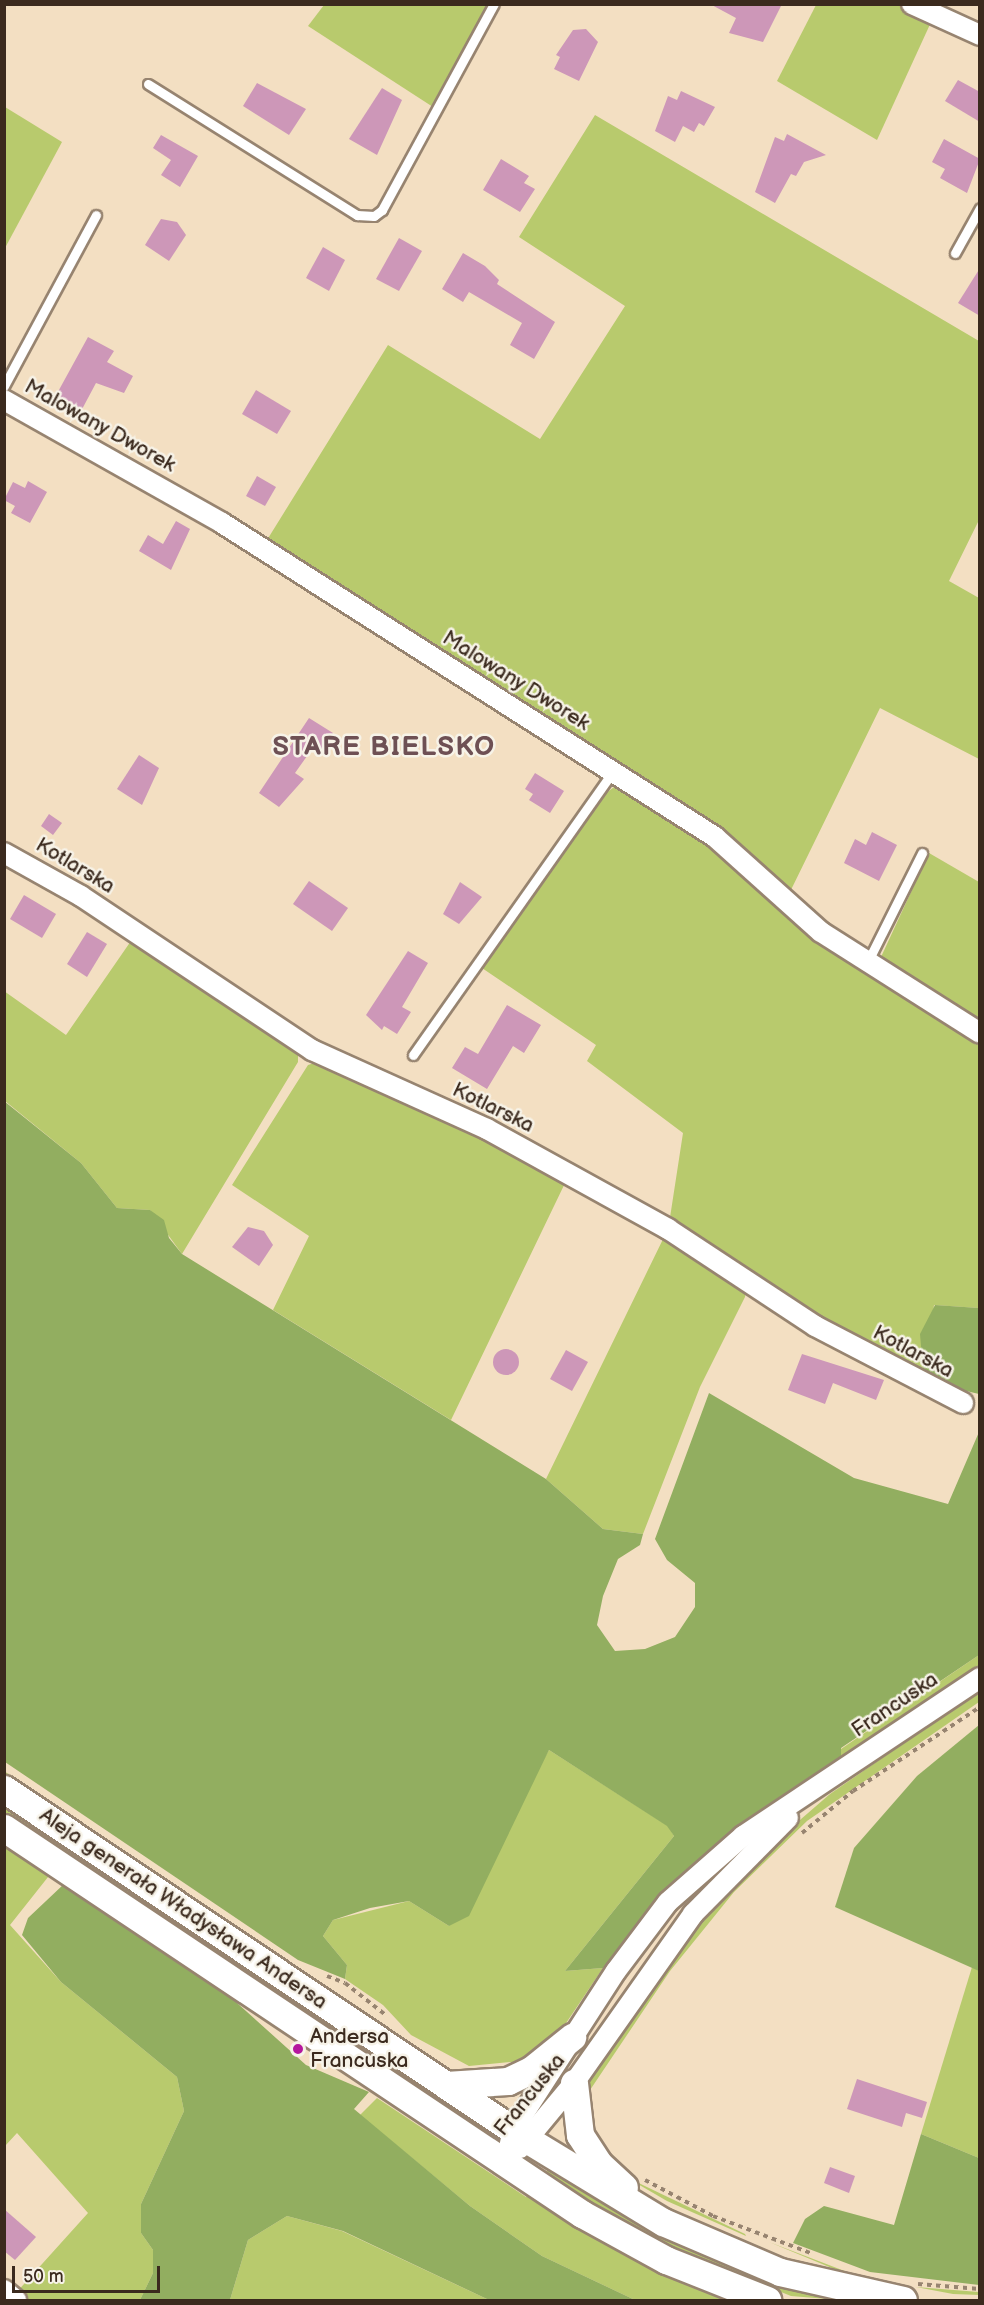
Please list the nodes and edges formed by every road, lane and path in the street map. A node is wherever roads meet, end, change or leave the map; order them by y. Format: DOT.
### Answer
graph roads {
  1 [pos="494,4"];
  2 [pos="912,4"];
  3 [pos="980,35"];
  4 [pos="148,84"];
  5 [pos="980,208"];
  6 [pos="96,214"];
  7 [pos="954,253"];
  8 [pos="4,386"];
  9 [pos="4,400"];
  10 [pos="613,771"];
  11 [pos="4,853"];
  12 [pos="922,853"];
  13 [pos="866,965"];
  14 [pos="980,1033"];
  15 [pos="413,1055"];
  16 [pos="963,1403"];
  17 [pos="980,1678"];
  18 [pos="980,1707"];
  19 [pos="838,1772"];
  20 [pos="4,1789"];
  21 [pos="4,1828"];
  22 [pos="796,1838"];
  23 [pos="165,1896"];
  24 [pos="147,1923"];
  25 [pos="572,2037"];
  26 [pos="574,2084"];
  27 [pos="446,2085"];
  28 [pos="520,2135"];
  29 [pos="506,2162"];
  30 [pos="633,2174"];
  31 [pos="663,2222"];
  32 [pos="818,2256"];
  33 [pos="980,2289"];
  34 [pos="4,2290"];
  35 [pos="906,2292"];
  36 [pos="16,2301"];
  37 [pos="767,2301"];
  1 -- 4 [label="lane"];
  2 -- 3 [label="street"];
  5 -- 7 [label="lane"];
  6 -- 8 [label="lane"];
  9 -- 10 [label="street, Malowany Dworek"];
  10 -- 13 [label="street, Malowany Dworek"];
  10 -- 15 [label="lane"];
  11 -- 16 [label="street, Kotlarska"];
  12 -- 13 [label="lane"];
  13 -- 14 [label="street, Malowany Dworek"];
  17 -- 19 [label="street, Francuska"];
  18 -- 22 [label="path"];
  19 -- 25 [label="street, Francuska"];
  19 -- 26 [label="street, Francuska"];
  20 -- 23 [label="main road, Aleja generała Władysława Andersa"];
  21 -- 24 [label="main road, Aleja generała Władysława Andersa"];
  23 -- 24 [label="main road"];
  23 -- 27 [label="main road, Aleja generała Władysława Andersa"];
  24 -- 29 [label="main road, Aleja generała Władysława Andersa"];
  25 -- 27 [label="main road"];
  25 -- 28 [label="street, Francuska"];
  26 -- 28 [label="street, Francuska"];
  26 -- 31 [label="main road"];
  27 -- 28 [label="main road, Aleja generała Władysława Andersa"];
  28 -- 29 [label="street, Francuska"];
  28 -- 31 [label="main road, Aleja generała Władysława Andersa"];
  29 -- 37 [label="main road, Aleja generała Władysława Andersa"];
  30 -- 32 [label="path"];
  31 -- 35 [label="main road, Aleja generała Władysława Andersa"];
  33 -- 35 [label="path"];
  34 -- 36 [label="street"];
}
